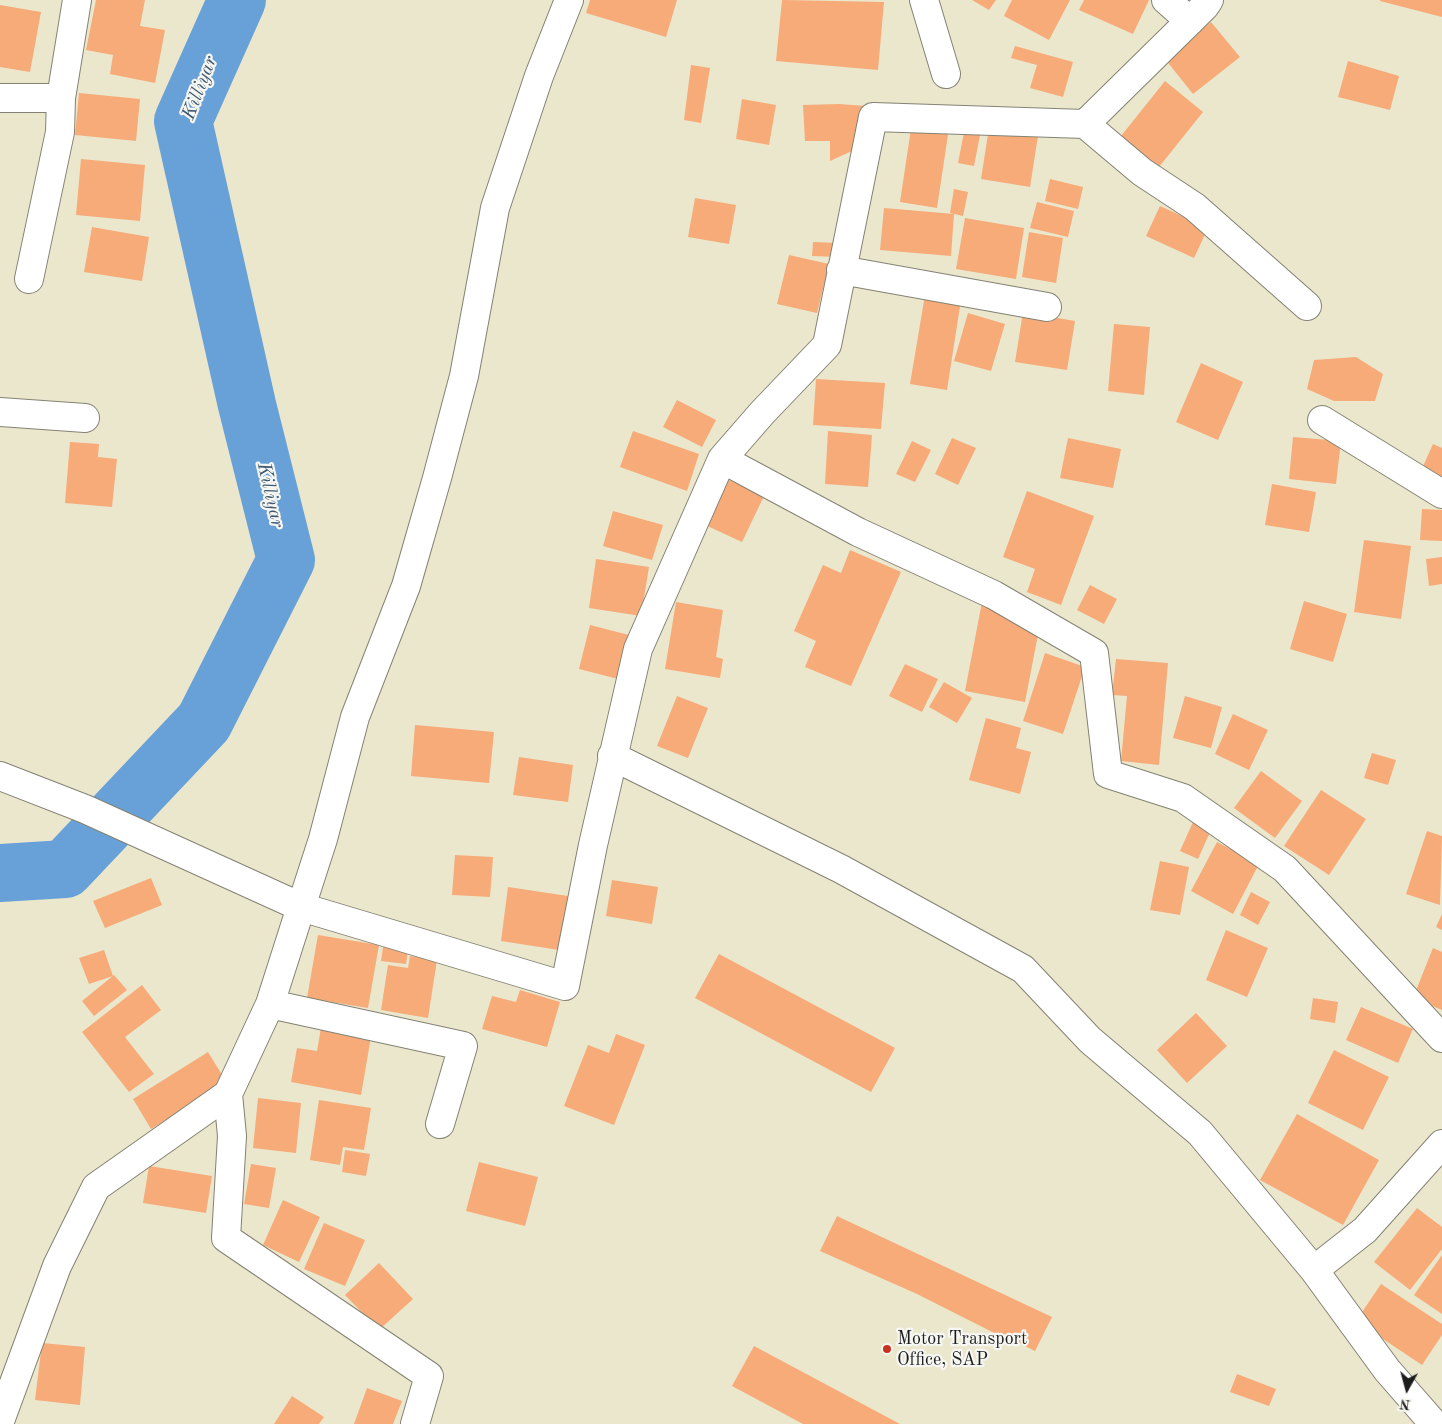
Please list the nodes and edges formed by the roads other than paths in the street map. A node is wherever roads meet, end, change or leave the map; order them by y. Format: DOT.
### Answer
graph roads {
  1 [pos="78,0"];
  2 [pos="569,0"];
  3 [pos="924,0"];
  4 [pos="1166,0"];
  5 [pos="1209,0"];
  6 [pos="1190,21"];
  7 [pos="946,74"];
  8 [pos="0,98"];
  9 [pos="61,98"];
  10 [pos="1085,124"];
  11 [pos="841,270"];
  12 [pos="29,279"];
  13 [pos="1307,306"];
  14 [pos="1047,307"];
  15 [pos="0,412"];
  16 [pos="85,418"];
  17 [pos="1322,420"];
  18 [pos="722,459"];
  19 [pos="1442,494"];
  20 [pos="612,756"];
  21 [pos="0,776"];
  22 [pos="301,907"];
  23 [pos="270,1004"];
  24 [pos="1442,1038"];
  25 [pos="228,1094"];
  26 [pos="440,1124"];
  27 [pos="1442,1144"];
  28 [pos="1314,1270"];
  29 [pos="0,1421"];
  30 [pos="415,1424"];
  31 [pos="1434,1424"];
  1 -- 9 [label="street"];
  2 -- 22 [label="street"];
  3 -- 7 [label="street"];
  4 -- 6 [label="street"];
  5 -- 6 [label="street"];
  6 -- 10 [label="street"];
  8 -- 9 [label="street"];
  9 -- 12 [label="street"];
  10 -- 11 [label="street"];
  10 -- 13 [label="street"];
  11 -- 14 [label="street"];
  11 -- 18 [label="street"];
  15 -- 16 [label="street"];
  17 -- 19 [label="street"];
  18 -- 20 [label="street"];
  18 -- 24 [label="street"];
  20 -- 22 [label="street"];
  20 -- 28 [label="street"];
  21 -- 22 [label="street"];
  22 -- 23 [label="street"];
  23 -- 25 [label="street"];
  23 -- 26 [label="street"];
  25 -- 29 [label="street"];
  25 -- 30 [label="street"];
  27 -- 28 [label="street"];
  28 -- 31 [label="street"];
}
